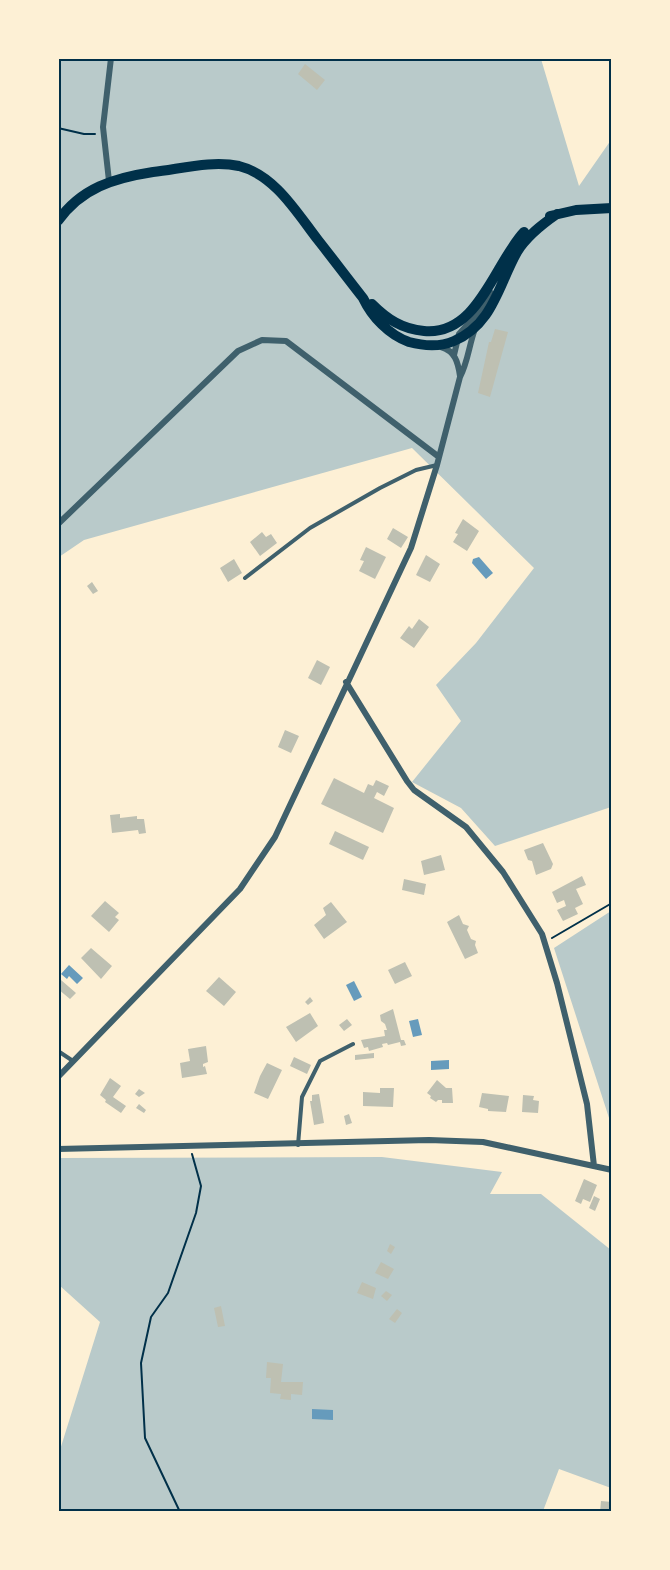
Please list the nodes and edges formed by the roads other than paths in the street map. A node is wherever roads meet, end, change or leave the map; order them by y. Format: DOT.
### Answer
graph roads {
  1 [pos="111,58"];
  2 [pos="109,181"];
  3 [pos="612,208"];
  4 [pos="556,214"];
  5 [pos="58,221"];
  6 [pos="502,261"];
  7 [pos="363,298"];
  8 [pos="444,329"];
  9 [pos="476,329"];
  10 [pos="459,337"];
  11 [pos="432,345"];
  12 [pos="468,348"];
  13 [pos="454,355"];
  14 [pos="460,377"];
  15 [pos="438,461"];
  16 [pos="58,524"];
  17 [pos="245,578"];
  18 [pos="346,682"];
  19 [pos="353,1044"];
  20 [pos="58,1051"];
  21 [pos="74,1061"];
  22 [pos="58,1077"];
  23 [pos="298,1145"];
  24 [pos="58,1149"];
  25 [pos="594,1166"];
  26 [pos="612,1170"];
  1 -- 2 [label="street"];
  2 -- 5 [label="main road"];
  2 -- 7 [label="main road"];
  3 -- 4 [label="main road"];
  4 -- 6 [label="main road"];
  4 -- 9 [label="main road"];
  6 -- 8 [label="main road"];
  6 -- 10 [label="street"];
  7 -- 8 [label="main road"];
  7 -- 11 [label="main road"];
  8 -- 10 [label="street"];
  9 -- 10 [label="main road"];
  9 -- 12 [label="street"];
  10 -- 11 [label="main road"];
  10 -- 12 [label="street"];
  10 -- 13 [label="street"];
  11 -- 13 [label="street"];
  12 -- 14 [label="street"];
  13 -- 14 [label="street"];
  14 -- 15 [label="street"];
  15 -- 16 [label="street"];
  15 -- 17 [label="lane"];
  15 -- 18 [label="street"];
  18 -- 21 [label="street"];
  18 -- 25 [label="street"];
  19 -- 23 [label="lane"];
  20 -- 21 [label="lane"];
  21 -- 22 [label="street"];
  23 -- 24 [label="street"];
  23 -- 25 [label="street"];
  25 -- 26 [label="street"];
}
